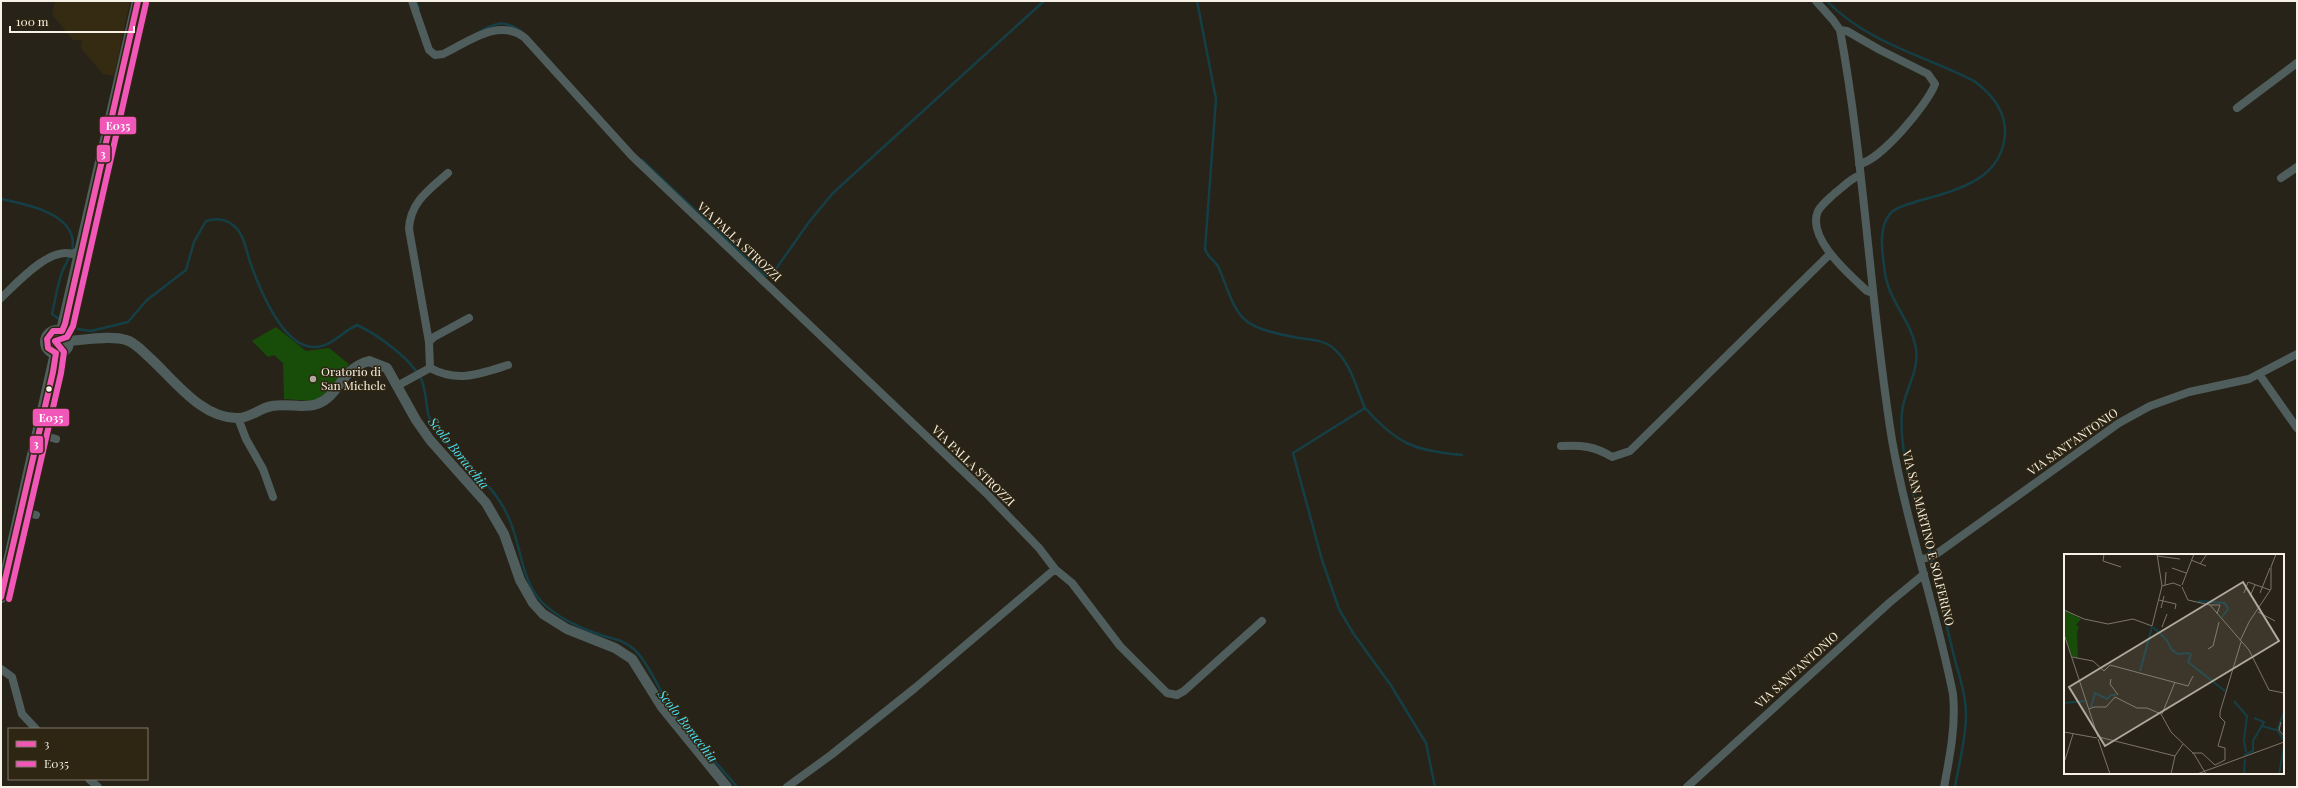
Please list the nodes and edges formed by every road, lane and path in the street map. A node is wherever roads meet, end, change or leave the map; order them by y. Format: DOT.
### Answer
graph roads {
  1 [pos="138,1"];
  2 [pos="412,1"];
  3 [pos="1816,1"];
  4 [pos="1840,30"];
  5 [pos="2297,63"];
  6 [pos="2237,108"];
  7 [pos="1859,164"];
  8 [pos="2297,167"];
  9 [pos="448,172"];
  10 [pos="1860,175"];
  11 [pos="2281,178"];
  12 [pos="73,252"];
  13 [pos="1830,254"];
  14 [pos="1873,293"];
  15 [pos="1,298"];
  16 [pos="469,318"];
  17 [pos="65,336"];
  18 [pos="429,342"];
  19 [pos="56,354"];
  20 [pos="2297,354"];
  21 [pos="508,365"];
  22 [pos="427,370"];
  23 [pos="2259,374"];
  24 [pos="401,384"];
  25 [pos="238,418"];
  26 [pos="2297,428"];
  27 [pos="1561,446"];
  28 [pos="273,497"];
  29 [pos="1928,558"];
  30 [pos="1055,569"];
  31 [pos="1924,574"];
  32 [pos="1,597"];
  33 [pos="1262,621"];
  34 [pos="1,668"];
  35 [pos="35,728"];
  36 [pos="90,780"];
  37 [pos="98,787"];
  38 [pos="727,787"];
  39 [pos="787,787"];
  40 [pos="1687,787"];
  41 [pos="1944,787"];
  1 -- 12 [label="main road"];
  2 -- 30 [label="street, VIA PALLA STROZZI"];
  3 -- 4 [label="street, VIA SAN MARTINO E SOLFERINO"];
  4 -- 7 [label="street, VIA SAN MARTINO E SOLFERINO"];
  4 -- 7 [label="street"];
  5 -- 6 [label="street"];
  7 -- 10 [label="street, VIA SAN MARTINO E SOLFERINO"];
  8 -- 11 [label="street"];
  9 -- 18 [label="street"];
  10 -- 13 [label="street"];
  10 -- 14 [label="street, VIA SAN MARTINO E SOLFERINO"];
  12 -- 15 [label="street"];
  12 -- 17 [label="main road"];
  13 -- 14 [label="street"];
  13 -- 27 [label="street"];
  14 -- 29 [label="street, VIA SAN MARTINO E SOLFERINO"];
  16 -- 18 [label="street"];
  17 -- 19 [label="main road"];
  17 -- 19 [label="main road"];
  17 -- 25 [label="street"];
  18 -- 22 [label="street"];
  19 -- 32 [label="main road"];
  20 -- 23 [label="street, VIA SANT'ANTONIO"];
  21 -- 22 [label="street"];
  22 -- 24 [label="street"];
  23 -- 26 [label="street"];
  23 -- 29 [label="street, VIA SANT'ANTONIO"];
  24 -- 25 [label="street"];
  24 -- 38 [label="street"];
  25 -- 28 [label="street"];
  29 -- 31 [label="street, VIA SAN MARTINO E SOLFERINO"];
  30 -- 33 [label="street, VIA PALLA STROZZI"];
  30 -- 39 [label="street"];
  31 -- 40 [label="street, VIA SANT'ANTONIO"];
  31 -- 41 [label="street, VIA SAN MARTINO E SOLFERINO"];
  34 -- 35 [label="street"];
  36 -- 37 [label="street"];
}
